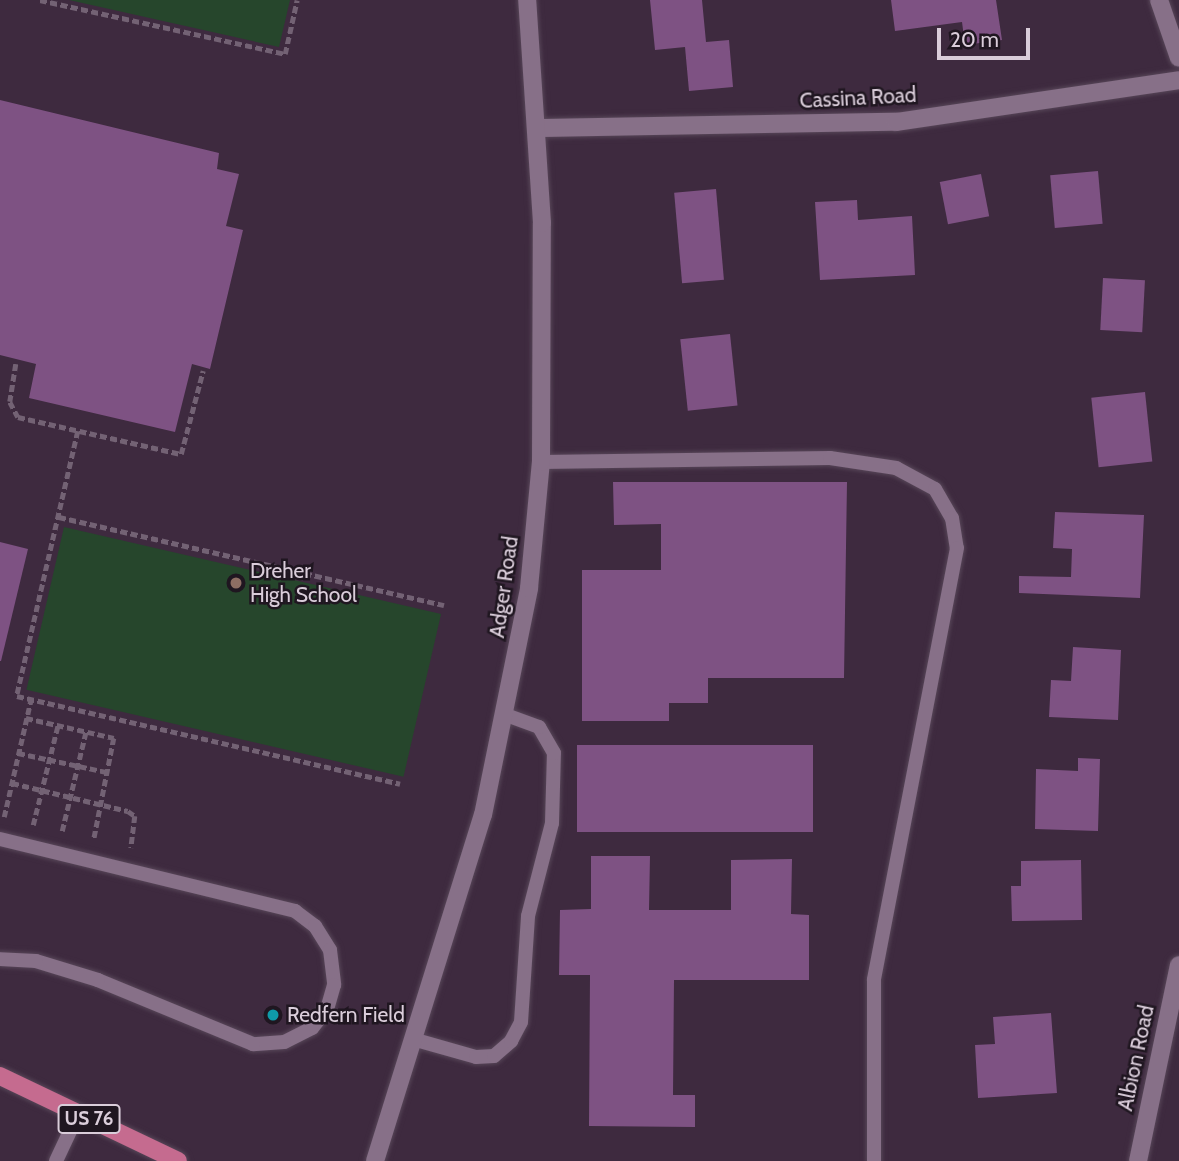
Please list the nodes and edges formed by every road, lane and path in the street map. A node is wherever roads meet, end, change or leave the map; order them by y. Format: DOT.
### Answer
graph roads {
  1 [pos="40,0"];
  2 [pos="297,0"];
  3 [pos="527,0"];
  4 [pos="1159,0"];
  5 [pos="1179,58"];
  6 [pos="1179,80"];
  7 [pos="537,128"];
  8 [pos="16,364"];
  9 [pos="203,371"];
  10 [pos="78,431"];
  11 [pos="541,462"];
  12 [pos="59,517"];
  13 [pos="443,605"];
  14 [pos="30,699"];
  15 [pos="506,715"];
  16 [pos="26,718"];
  17 [pos="58,725"];
  18 [pos="86,731"];
  19 [pos="18,753"];
  20 [pos="49,759"];
  21 [pos="78,765"];
  22 [pos="107,772"];
  23 [pos="12,783"];
  24 [pos="400,785"];
  25 [pos="41,790"];
  26 [pos="70,797"];
  27 [pos="101,804"];
  28 [pos="4,817"];
  29 [pos="33,825"];
  30 [pos="62,831"];
  31 [pos="0,839"];
  32 [pos="94,839"];
  33 [pos="131,848"];
  34 [pos="0,959"];
  35 [pos="1179,965"];
  36 [pos="416,1040"];
  37 [pos="0,1076"];
  38 [pos="78,1114"];
  39 [pos="56,1161"];
  40 [pos="178,1161"];
  41 [pos="375,1161"];
  42 [pos="874,1161"];
  43 [pos="1138,1161"];
  1 -- 2 [label="path"];
  3 -- 7 [label="street, Adger Road"];
  4 -- 5 [label="street"];
  6 -- 7 [label="street, Cassina Road"];
  7 -- 11 [label="street, Adger Road"];
  8 -- 10 [label="path"];
  9 -- 10 [label="path"];
  10 -- 12 [label="path"];
  11 -- 15 [label="street, Adger Road"];
  11 -- 42 [label="lane"];
  12 -- 13 [label="path"];
  12 -- 14 [label="path"];
  14 -- 16 [label="path"];
  14 -- 24 [label="path"];
  15 -- 36 [label="street, Adger Road"];
  15 -- 36 [label="lane"];
  16 -- 17 [label="path"];
  16 -- 19 [label="path"];
  17 -- 18 [label="path"];
  17 -- 20 [label="path"];
  18 -- 21 [label="path"];
  18 -- 22 [label="path"];
  19 -- 20 [label="path"];
  19 -- 23 [label="path"];
  20 -- 21 [label="path"];
  20 -- 25 [label="path"];
  21 -- 22 [label="path"];
  21 -- 26 [label="path"];
  22 -- 27 [label="path"];
  23 -- 25 [label="path"];
  23 -- 28 [label="path"];
  25 -- 26 [label="path"];
  25 -- 29 [label="path"];
  26 -- 27 [label="path"];
  26 -- 30 [label="path"];
  27 -- 32 [label="path"];
  27 -- 33 [label="path"];
  31 -- 34 [label="lane"];
  35 -- 43 [label="street, Albion Road"];
  36 -- 41 [label="street, Adger Road"];
  37 -- 38 [label="main road, US 76"];
  38 -- 39 [label="lane"];
  38 -- 40 [label="main road, US 76"];
}
